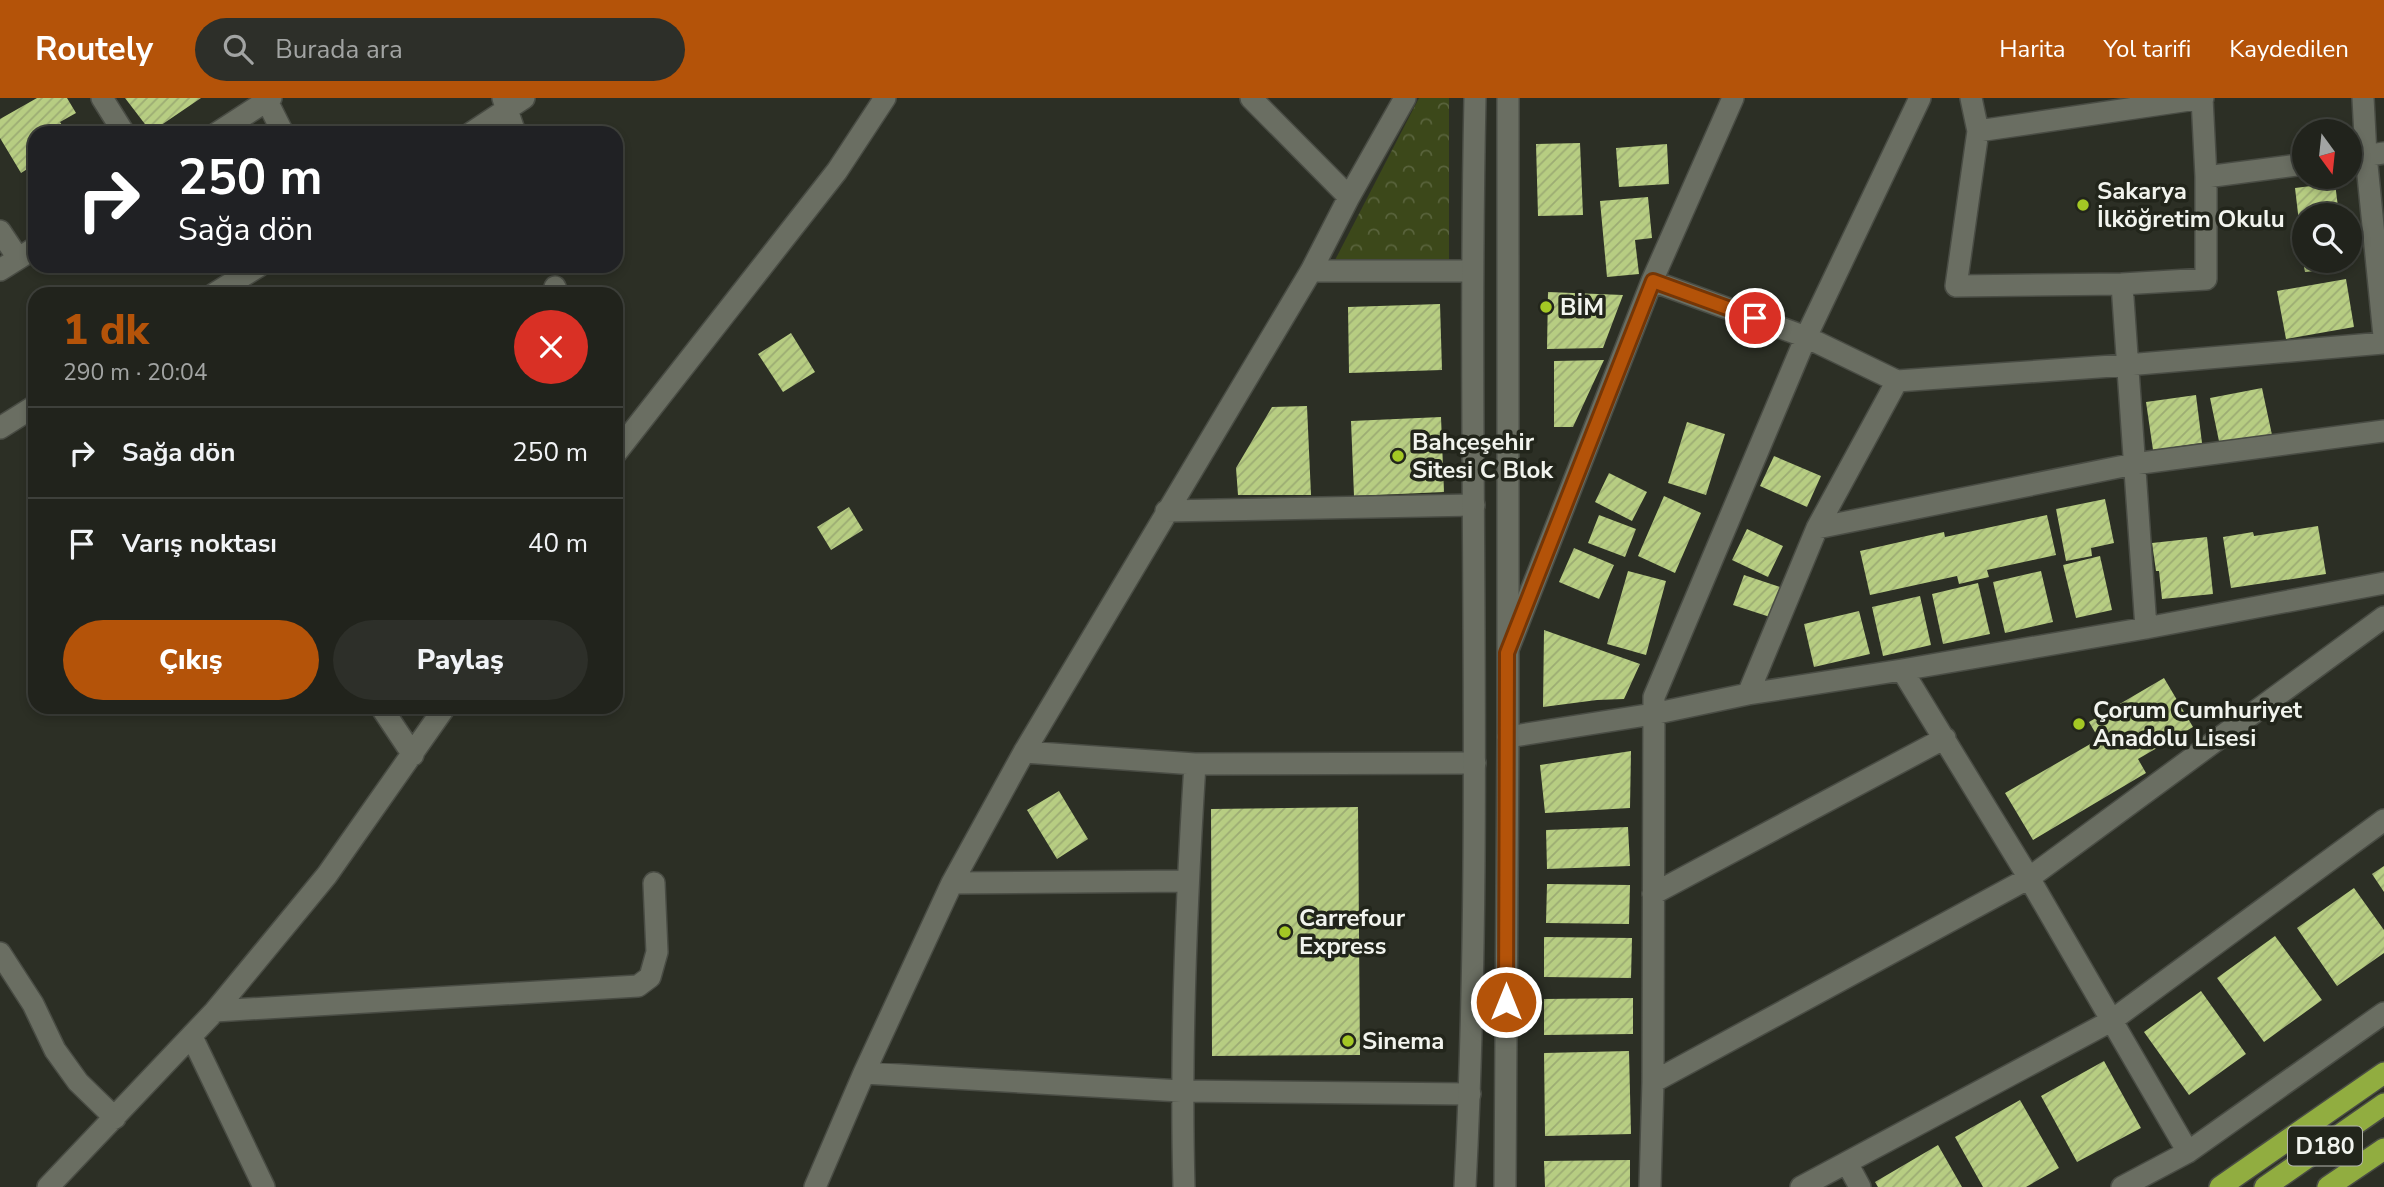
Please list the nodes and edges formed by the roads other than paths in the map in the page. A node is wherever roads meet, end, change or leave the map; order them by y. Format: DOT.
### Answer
graph roads {
  1 [pos="102,98"];
  2 [pos="885,98"];
  3 [pos="1251,98"];
  4 [pos="1405,98"];
  5 [pos="1475,98"];
  6 [pos="1507,98"];
  7 [pos="1733,98"];
  8 [pos="1920,98"];
  9 [pos="1971,98"];
  10 [pos="2203,98"];
  11 [pos="2363,98"];
  12 [pos="269,99"];
  13 [pos="512,102"];
  14 [pos="2103,105"];
  15 [pos="120,126"];
  16 [pos="228,126"];
  17 [pos="280,126"];
  18 [pos="480,126"];
  19 [pos="514,126"];
  20 [pos="1978,131"];
  21 [pos="2367,155"];
  22 [pos="2292,166"];
  23 [pos="2206,177"];
  24 [pos="1349,197"];
  25 [pos="0,231"];
  26 [pos="27,253"];
  27 [pos="0,270"];
  28 [pos="1311,271"];
  29 [pos="1471,271"];
  30 [pos="248,273"];
  31 [pos="1653,281"];
  32 [pos="2122,284"];
  33 [pos="225,287"];
  34 [pos="2384,336"];
  35 [pos="1806,337"];
  36 [pos="2384,343"];
  37 [pos="2127,365"];
  38 [pos="1897,381"];
  39 [pos="28,410"];
  40 [pos="0,428"];
  41 [pos="2384,430"];
  42 [pos="623,444"];
  43 [pos="2134,464"];
  44 [pos="1474,505"];
  45 [pos="1166,510"];
  46 [pos="1817,528"];
  47 [pos="2384,583"];
  48 [pos="2384,617"];
  49 [pos="2146,628"];
  50 [pos="1507,653"];
  51 [pos="1902,670"];
  52 [pos="1748,694"];
  53 [pos="386,714"];
  54 [pos="439,714"];
  55 [pos="1653,715"];
  56 [pos="1475,737"];
  57 [pos="1508,737"];
  58 [pos="1945,738"];
  59 [pos="1024,752"];
  60 [pos="413,755"];
  61 [pos="1195,764"];
  62 [pos="1475,764"];
  63 [pos="1508,764"];
  64 [pos="2384,820"];
  65 [pos="2029,878"];
  66 [pos="1187,881"];
  67 [pos="654,883"];
  68 [pos="952,883"];
  69 [pos="1653,894"];
  70 [pos="0,953"];
  71 [pos="215,1011"];
  72 [pos="2384,1013"];
  73 [pos="2111,1021"];
  74 [pos="192,1038"];
  75 [pos="864,1073"];
  76 [pos="2384,1073"];
  77 [pos="1653,1082"];
  78 [pos="1181,1091"];
  79 [pos="1470,1094"];
  80 [pos="2384,1104"];
  81 [pos="115,1118"];
  82 [pos="2384,1149"];
  83 [pos="2189,1152"];
  84 [pos="1847,1163"];
  85 [pos="48,1187"];
  86 [pos="264,1187"];
  87 [pos="815,1187"];
  88 [pos="1184,1187"];
  89 [pos="1465,1187"];
  90 [pos="1505,1187"];
  91 [pos="1650,1187"];
  92 [pos="1801,1187"];
  93 [pos="1860,1187"];
  94 [pos="2122,1187"];
  95 [pos="2220,1187"];
  96 [pos="2265,1187"];
  97 [pos="2328,1187"];
  1 -- 15 [label="street"];
  2 -- 42 [label="street"];
  3 -- 24 [label="street"];
  4 -- 24 [label="street"];
  5 -- 29 [label="street"];
  6 -- 50 [label="street"];
  7 -- 31 [label="street"];
  8 -- 35 [label="street"];
  9 -- 20 [label="street"];
  10 -- 14 [label="street"];
  10 -- 23 [label="street"];
  11 -- 21 [label="street"];
  12 -- 16 [label="street"];
  12 -- 17 [label="street"];
  13 -- 18 [label="street"];
  13 -- 19 [label="street"];
  14 -- 20 [label="street"];
  20 -- 32 [label="street"];
  21 -- 34 [label="street"];
  22 -- 23 [label="street"];
  23 -- 32 [label="street"];
  24 -- 28 [label="street"];
  25 -- 26 [label="street"];
  26 -- 27 [label="street"];
  28 -- 29 [label="street"];
  28 -- 45 [label="street"];
  29 -- 44 [label="street"];
  30 -- 33 [label="street"];
  31 -- 35 [label="street"];
  31 -- 50 [label="street"];
  32 -- 37 [label="street"];
  35 -- 38 [label="street"];
  35 -- 55 [label="street"];
  36 -- 37 [label="street"];
  37 -- 38 [label="street"];
  37 -- 43 [label="street"];
  38 -- 46 [label="street"];
  39 -- 40 [label="street"];
  41 -- 43 [label="street"];
  43 -- 46 [label="street"];
  43 -- 49 [label="street"];
  44 -- 45 [label="street"];
  44 -- 56 [label="street"];
  45 -- 59 [label="street"];
  46 -- 52 [label="street"];
  47 -- 49 [label="street"];
  48 -- 65 [label="street"];
  49 -- 51 [label="street"];
  50 -- 57 [label="street"];
  51 -- 52 [label="street"];
  51 -- 58 [label="street"];
  52 -- 55 [label="street"];
  53 -- 60 [label="street"];
  54 -- 60 [label="street"];
  55 -- 57 [label="street"];
  55 -- 69 [label="street"];
  56 -- 57 [label="street"];
  56 -- 62 [label="street"];
  57 -- 63 [label="street"];
  58 -- 65 [label="street"];
  58 -- 69 [label="street"];
  59 -- 61 [label="street"];
  59 -- 68 [label="street"];
  60 -- 71 [label="street"];
  61 -- 62 [label="street"];
  61 -- 66 [label="street"];
  62 -- 63 [label="street"];
  62 -- 79 [label="street"];
  63 -- 90 [label="street"];
  64 -- 73 [label="street"];
  65 -- 73 [label="street"];
  65 -- 77 [label="street"];
  66 -- 68 [label="street"];
  66 -- 78 [label="street"];
  67 -- 71 [label="street"];
  68 -- 75 [label="street"];
  69 -- 77 [label="street"];
  70 -- 81 [label="street"];
  71 -- 74 [label="street"];
  72 -- 83 [label="street"];
  73 -- 83 [label="street"];
  73 -- 84 [label="street"];
  74 -- 81 [label="street"];
  74 -- 86 [label="street"];
  75 -- 78 [label="street"];
  75 -- 87 [label="street"];
  76 -- 95 [label="highway"];
  77 -- 91 [label="street"];
  78 -- 79 [label="street"];
  78 -- 88 [label="street"];
  79 -- 89 [label="street"];
  80 -- 96 [label="highway, D180"];
  81 -- 85 [label="street"];
  82 -- 97 [label="highway"];
  83 -- 94 [label="street"];
  84 -- 92 [label="street"];
  84 -- 93 [label="street"];
}
